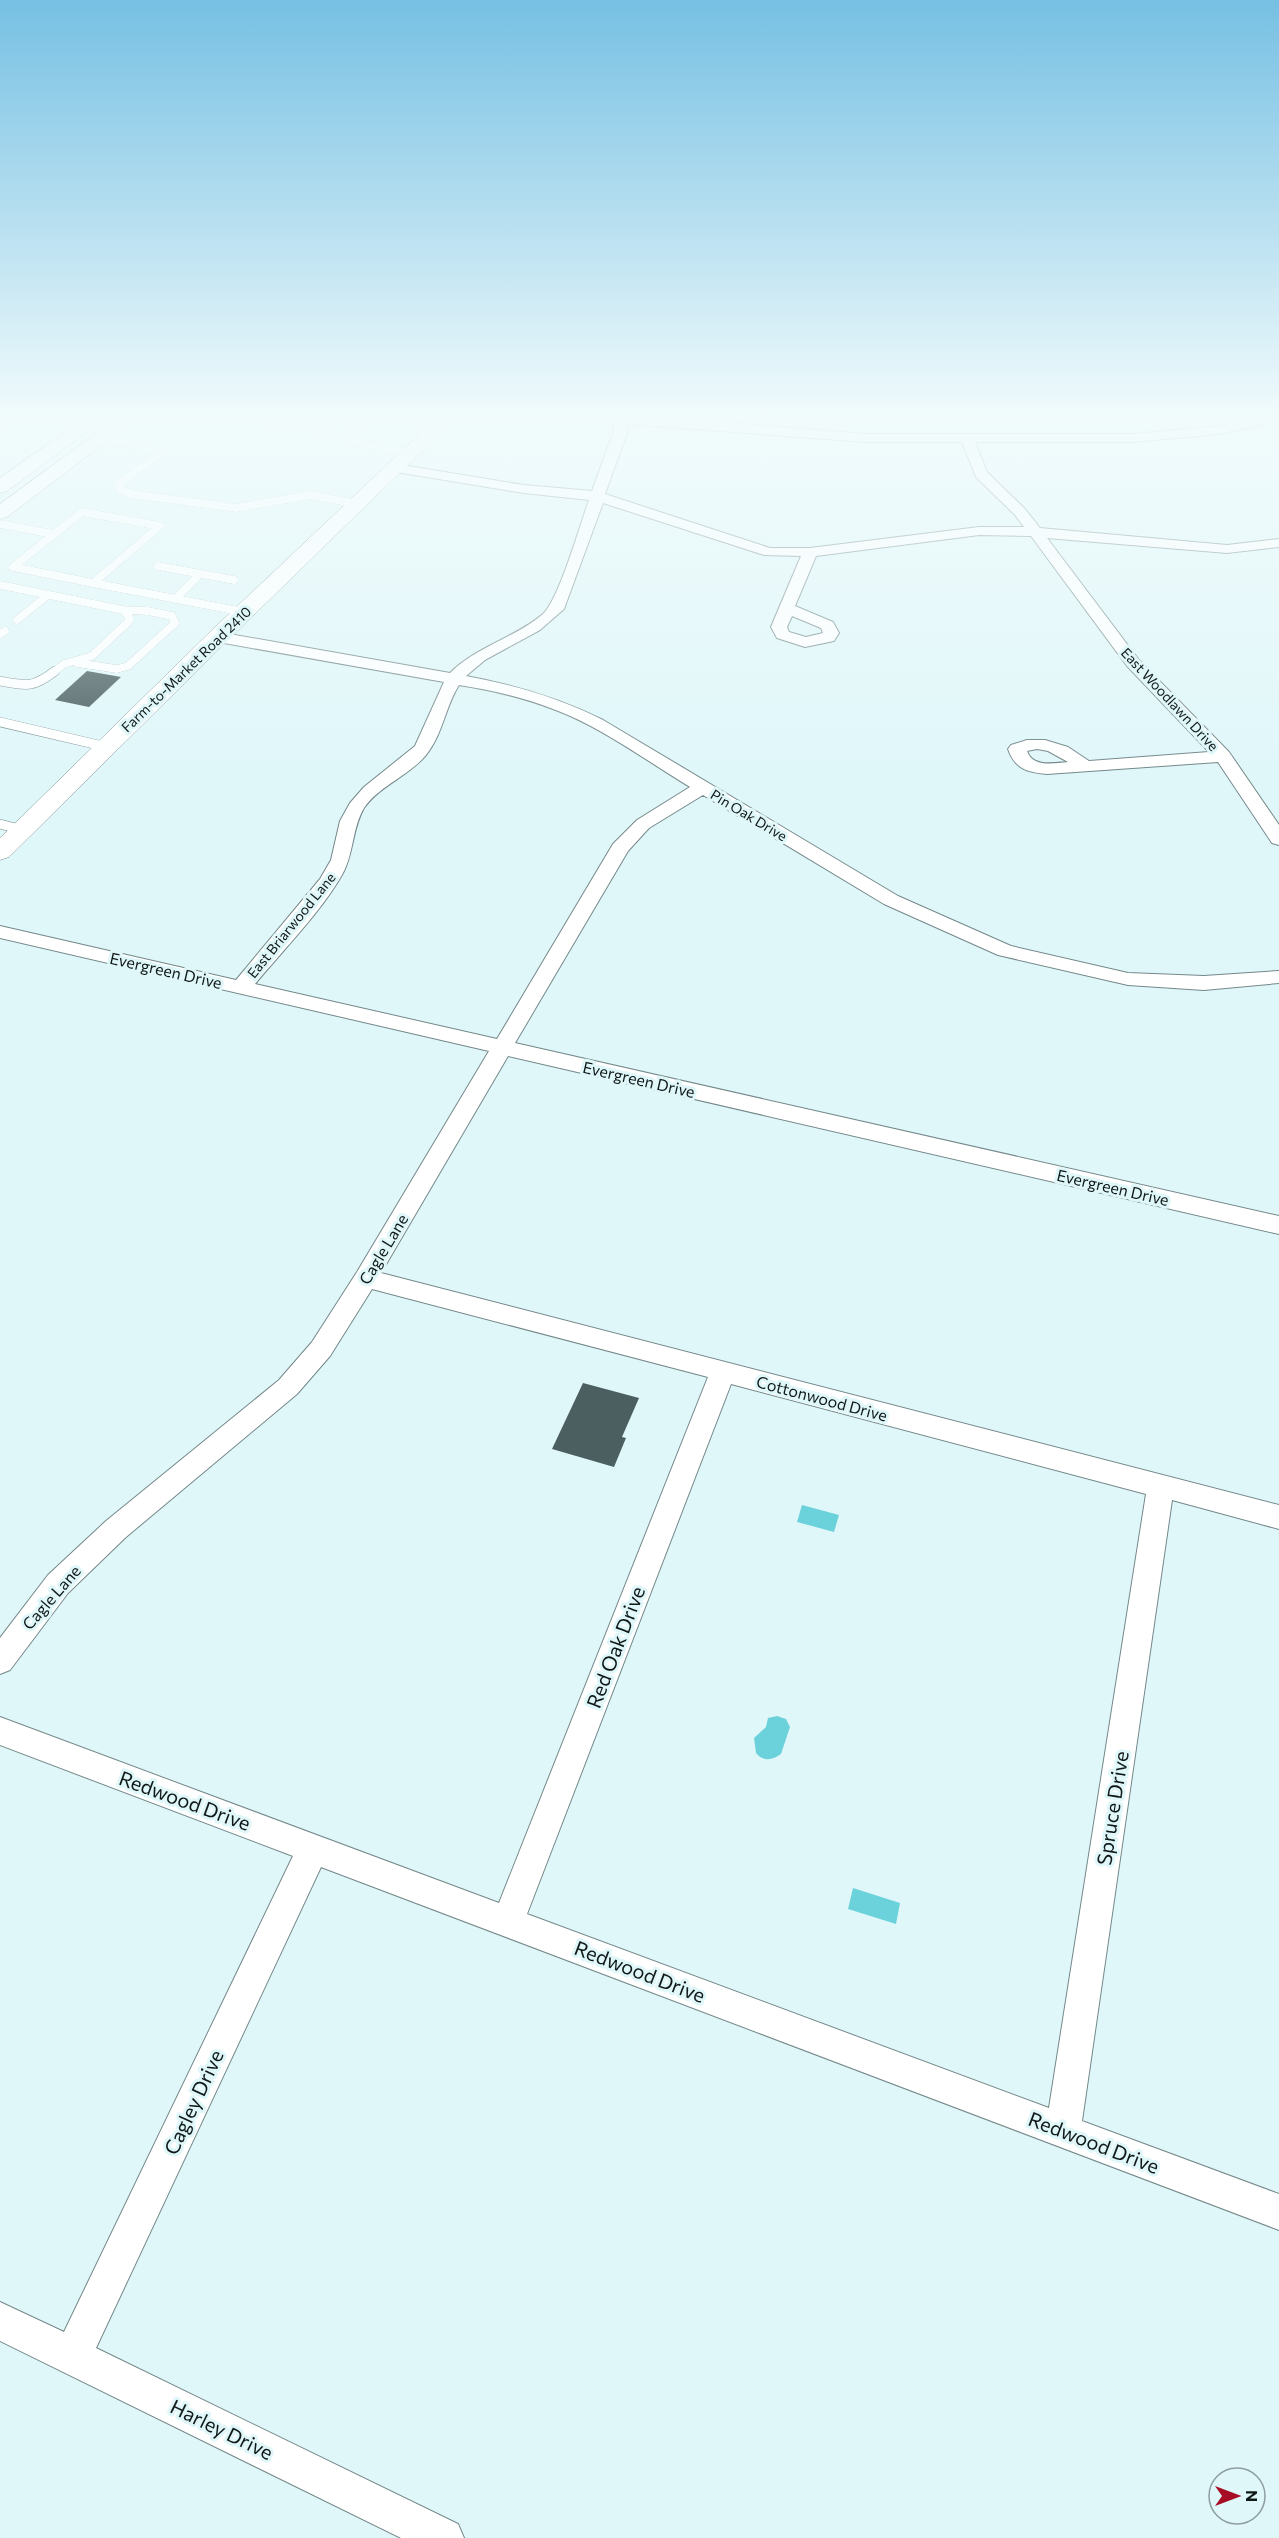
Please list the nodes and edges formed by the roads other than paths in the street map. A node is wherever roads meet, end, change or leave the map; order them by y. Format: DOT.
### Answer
graph roads {
  1 [pos="45,532"];
  2 [pos="152,532"];
  3 [pos="328,532"];
  4 [pos="584,532"];
  5 [pos="706,532"];
  6 [pos="967,532"];
  7 [pos="1030,532"];
  8 [pos="1035,533"];
  9 [pos="53,534"];
  10 [pos="1279,543"];
  11 [pos="810,552"];
  12 [pos="158,566"];
  13 [pos="201,574"];
  14 [pos="13,579"];
  15 [pos="234,580"];
  16 [pos="93,583"];
  17 [pos="48,595"];
  18 [pos="175,599"];
  19 [pos="787,608"];
  20 [pos="123,610"];
  21 [pos="244,612"];
  22 [pos="17,620"];
  23 [pos="218,637"];
  24 [pos="72,662"];
  25 [pos="455,678"];
  26 [pos="0,681"];
  27 [pos="0,722"];
  28 [pos="107,747"];
  29 [pos="1223,756"];
  30 [pos="1087,767"];
  31 [pos="702,788"];
  32 [pos="0,824"];
  33 [pos="23,830"];
  34 [pos="1279,839"];
  35 [pos="0,852"];
  36 [pos="0,932"];
  37 [pos="1279,977"];
  38 [pos="240,988"];
  39 [pos="502,1047"];
  40 [pos="1279,1225"];
  41 [pos="366,1278"];
  42 [pos="723,1372"];
  43 [pos="1161,1486"];
  44 [pos="1279,1517"];
  45 [pos="0,1661"];
  46 [pos="0,1731"];
  47 [pos="313,1848"];
  48 [pos="508,1922"];
  49 [pos="1063,2131"];
  50 [pos="1279,2212"];
  51 [pos="0,2321"];
  52 [pos="72,2356"];
  53 [pos="444,2538"];
  1 -- 9 [label="lane"];
  2 -- 16 [label="lane"];
  3 -- 21 [label="main road, Farm-to-Market Road 2410"];
  4 -- 25 [label="street, East Briarwood Lane"];
  5 -- 11 [label="street"];
  6 -- 11 [label="street"];
  7 -- 8 [label="street"];
  8 -- 10 [label="street"];
  8 -- 29 [label="street, East Woodlawn Drive"];
  9 -- 14 [label="lane"];
  11 -- 19 [label="street"];
  12 -- 13 [label="lane"];
  13 -- 15 [label="lane"];
  13 -- 18 [label="lane"];
  14 -- 16 [label="lane"];
  14 -- 17 [label="lane"];
  16 -- 18 [label="lane"];
  17 -- 20 [label="lane"];
  17 -- 22 [label="lane"];
  18 -- 21 [label="lane"];
  20 -- 24 [label="lane"];
  20 -- 24 [label="lane"];
  21 -- 23 [label="main road, Farm-to-Market Road 2410"];
  23 -- 25 [label="street, Pin Oak Drive"];
  23 -- 28 [label="main road, Farm-to-Market Road 2410"];
  24 -- 26 [label="lane"];
  25 -- 31 [label="street, Pin Oak Drive"];
  25 -- 38 [label="street, East Briarwood Lane"];
  27 -- 28 [label="lane"];
  28 -- 33 [label="main road, Farm-to-Market Road 2410"];
  29 -- 30 [label="street"];
  29 -- 34 [label="street, East Woodlawn Drive"];
  31 -- 37 [label="street, Pin Oak Drive"];
  31 -- 39 [label="street, Cagle Lane"];
  32 -- 33 [label="lane"];
  33 -- 35 [label="main road, Farm-to-Market Road 2410"];
  36 -- 38 [label="street, Evergreen Drive"];
  38 -- 39 [label="street, Evergreen Drive"];
  39 -- 40 [label="street, Evergreen Drive"];
  39 -- 41 [label="street, Cagle Lane"];
  41 -- 42 [label="street, Cottonwood Drive"];
  41 -- 45 [label="street, Cagle Lane"];
  42 -- 43 [label="street, Cottonwood Drive"];
  42 -- 48 [label="street, Red Oak Drive"];
  43 -- 44 [label="street, Cottonwood Drive"];
  43 -- 49 [label="street, Spruce Drive"];
  46 -- 47 [label="street, Redwood Drive"];
  47 -- 48 [label="street, Redwood Drive"];
  47 -- 52 [label="street, Cagley Drive"];
  48 -- 49 [label="street, Redwood Drive"];
  49 -- 50 [label="street, Redwood Drive"];
  51 -- 52 [label="street, Harley Drive"];
  52 -- 53 [label="street, Harley Drive"];
}
